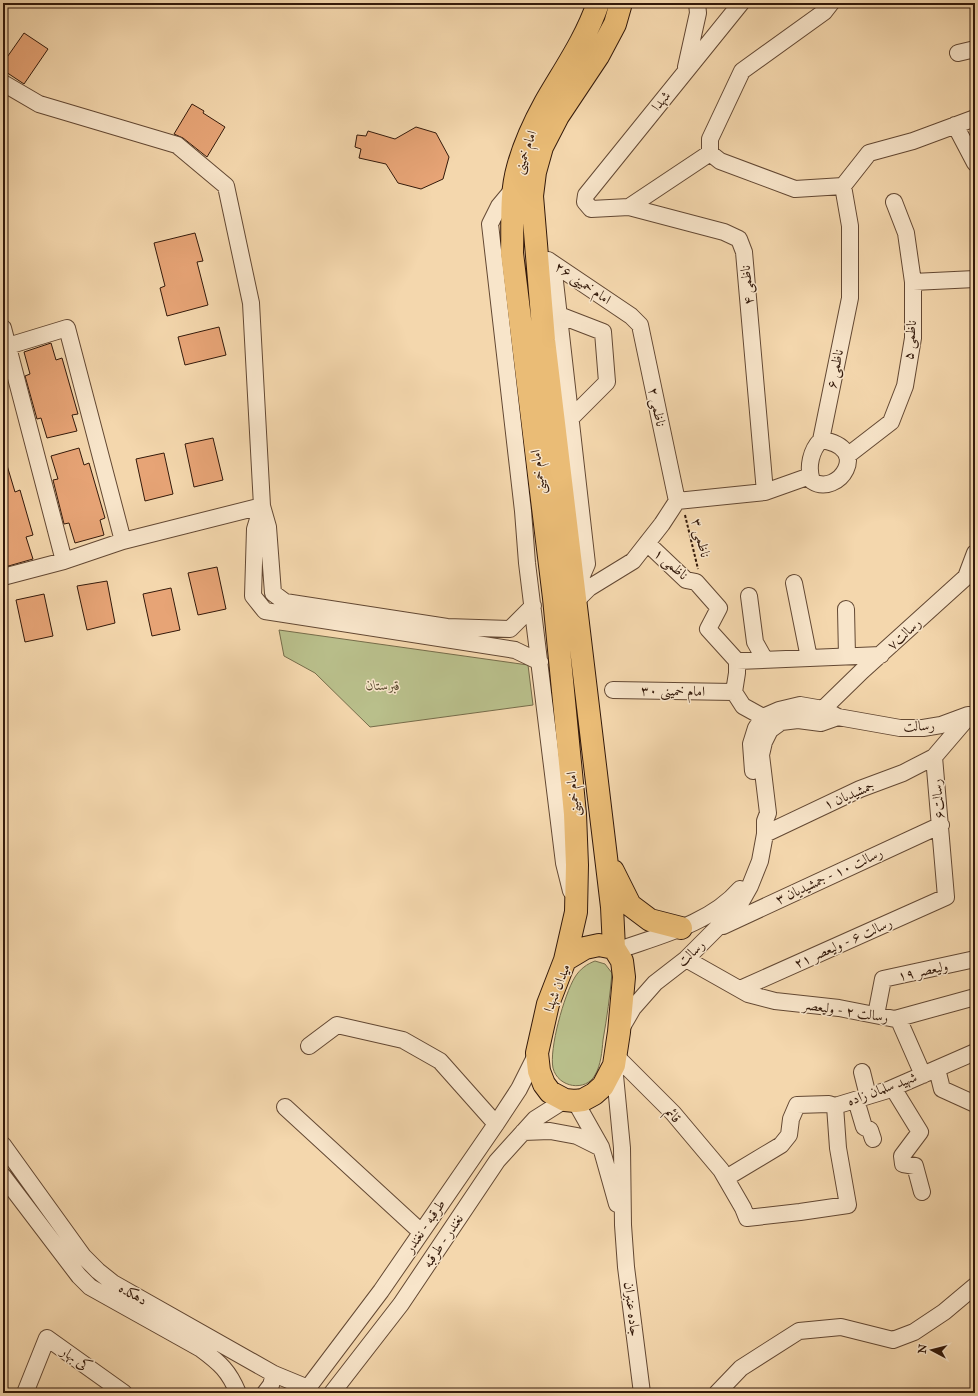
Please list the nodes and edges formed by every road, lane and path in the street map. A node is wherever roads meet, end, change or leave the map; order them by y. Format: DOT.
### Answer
graph roads {
  1 [pos="598,3"];
  2 [pos="621,3"];
  3 [pos="697,3"];
  4 [pos="741,3"];
  5 [pos="831,3"];
  6 [pos="975,50"];
  7 [pos="958,52"];
  8 [pos="686,71"];
  9 [pos="3,83"];
  10 [pos="975,118"];
  11 [pos="955,125"];
  12 [pos="710,153"];
  13 [pos="975,163"];
  14 [pos="843,186"];
  15 [pos="585,202"];
  16 [pos="894,202"];
  17 [pos="629,207"];
  18 [pos="536,250"];
  19 [pos="553,264"];
  20 [pos="975,279"];
  21 [pos="913,282"];
  22 [pos="559,315"];
  23 [pos="631,316"];
  24 [pos="3,328"];
  25 [pos="8,346"];
  26 [pos="571,418"];
  27 [pos="821,440"];
  28 [pos="847,456"];
  29 [pos="810,476"];
  30 [pos="764,492"];
  31 [pos="677,501"];
  32 [pos="262,506"];
  33 [pos="533,510"];
  34 [pos="123,541"];
  35 [pos="647,543"];
  36 [pos="975,553"];
  37 [pos="64,561"];
  38 [pos="3,577"];
  39 [pos="696,582"];
  40 [pos="794,582"];
  41 [pos="273,593"];
  42 [pos="749,596"];
  43 [pos="574,598"];
  44 [pos="260,604"];
  45 [pos="533,606"];
  46 [pos="846,608"];
  47 [pos="510,629"];
  48 [pos="515,650"];
  49 [pos="881,655"];
  50 [pos="847,656"];
  51 [pos="809,658"];
  52 [pos="765,660"];
  53 [pos="737,661"];
  54 [pos="540,662"];
  55 [pos="613,690"];
  56 [pos="734,692"];
  57 [pos="823,709"];
  58 [pos="972,714"];
  59 [pos="763,717"];
  60 [pos="838,717"];
  61 [pos="934,757"];
  62 [pos="941,825"];
  63 [pos="765,828"];
  64 [pos="606,859"];
  65 [pos="756,869"];
  66 [pos="946,896"];
  67 [pos="576,912"];
  68 [pos="681,928"];
  69 [pos="717,928"];
  70 [pos="615,950"];
  71 [pos="975,959"];
  72 [pos="566,960"];
  73 [pos="686,960"];
  74 [pos="740,989"];
  75 [pos="975,997"];
  76 [pos="876,1015"];
  77 [pos="898,1018"];
  78 [pos="619,1032"];
  79 [pos="309,1046"];
  80 [pos="975,1052"];
  81 [pos="537,1054"];
  82 [pos="615,1060"];
  83 [pos="862,1072"];
  84 [pos="930,1072"];
  85 [pos="893,1088"];
  86 [pos="862,1098"];
  87 [pos="570,1100"];
  88 [pos="975,1104"];
  89 [pos="835,1106"];
  90 [pos="285,1107"];
  91 [pos="496,1124"];
  92 [pos="523,1132"];
  93 [pos="873,1139"];
  94 [pos="3,1145"];
  95 [pos="601,1148"];
  96 [pos="3,1176"];
  97 [pos="726,1178"];
  98 [pos="922,1192"];
  99 [pos="623,1226"];
  100 [pos="421,1232"];
  101 [pos="975,1286"];
  102 [pos="274,1374"];
  103 [pos="306,1390"];
  104 [pos="25,1393"];
  105 [pos="124,1393"];
  106 [pos="238,1393"];
  107 [pos="266,1393"];
  108 [pos="332,1393"];
  109 [pos="642,1393"];
  110 [pos="717,1393"];
  1 -- 33 [label="highway, امام خمینی"];
  2 -- 18 [label="highway, امام خمینی"];
  3 -- 8 [label="street"];
  4 -- 8 [label="street, شهدا"];
  5 -- 12 [label="street"];
  6 -- 7 [label="street"];
  8 -- 15 [label="street, شهدا"];
  9 -- 32 [label="street"];
  10 -- 11 [label="street"];
  11 -- 13 [label="street"];
  11 -- 14 [label="street"];
  12 -- 14 [label="street"];
  12 -- 17 [label="street"];
  14 -- 27 [label="street, ناظمی ۶"];
  15 -- 17 [label="street, ناظمی ۴"];
  16 -- 21 [label="street, ناظمی ۵"];
  17 -- 30 [label="street, ناظمی ۴"];
  18 -- 19 [label="street, امام خمینی ۲۶"];
  18 -- 43 [label="highway, امام خمینی"];
  19 -- 22 [label="street"];
  19 -- 23 [label="street, امام خمینی ۲۶"];
  20 -- 21 [label="street"];
  21 -- 28 [label="street, ناظمی ۵"];
  22 -- 26 [label="street"];
  22 -- 26 [label="street"];
  23 -- 31 [label="street, ناظمی ۲"];
  24 -- 25 [label="street"];
  25 -- 34 [label="street"];
  25 -- 37 [label="street"];
  26 -- 43 [label="street"];
  27 -- 28 [label="street"];
  27 -- 29 [label="street"];
  28 -- 29 [label="street"];
  29 -- 30 [label="street"];
  30 -- 31 [label="street"];
  31 -- 35 [label="street"];
  31 -- 39 [label="path, ناظمی ۳"];
  32 -- 34 [label="street"];
  32 -- 41 [label="street"];
  32 -- 44 [label="street"];
  33 -- 45 [label="street"];
  33 -- 67 [label="highway, امام خمینی"];
  34 -- 37 [label="street"];
  35 -- 39 [label="street, ناظمی ۱"];
  35 -- 43 [label="street"];
  36 -- 49 [label="street, رسالت۷"];
  37 -- 38 [label="street"];
  39 -- 53 [label="street"];
  40 -- 51 [label="street"];
  41 -- 44 [label="street"];
  41 -- 47 [label="street"];
  42 -- 52 [label="street"];
  43 -- 64 [label="highway, امام خمینی"];
  44 -- 48 [label="street"];
  45 -- 47 [label="street"];
  45 -- 54 [label="street"];
  46 -- 50 [label="street"];
  47 -- 48 [label="street"];
  48 -- 54 [label="street"];
  49 -- 50 [label="street"];
  49 -- 57 [label="street, رسالت۷"];
  50 -- 51 [label="street"];
  51 -- 52 [label="street"];
  52 -- 53 [label="street"];
  53 -- 56 [label="street"];
  54 -- 67 [label="street"];
  55 -- 56 [label="street, امام خمینی ۳۰"];
  56 -- 59 [label="street"];
  57 -- 59 [label="street, رسالت"];
  57 -- 60 [label="street, رسالت"];
  58 -- 60 [label="street, رسالت"];
  58 -- 61 [label="street"];
  59 -- 63 [label="street"];
  60 -- 63 [label="street, رسالت"];
  61 -- 62 [label="street, رسالت۶"];
  61 -- 63 [label="street, جمشیدیان ۱"];
  62 -- 66 [label="street, رسالت۶"];
  62 -- 69 [label="street, رسالت ۱۰ - جمشیدیان ۳"];
  63 -- 65 [label="street, رسالت"];
  64 -- 68 [label="highway"];
  64 -- 70 [label="highway, امام خمینی"];
  65 -- 68 [label="street, رسالت"];
  65 -- 69 [label="street, رسالت"];
  66 -- 74 [label="street, رسالت ۶ - ولیعصر ۲۱"];
  67 -- 72 [label="highway, امام خمینی"];
  68 -- 70 [label="street, رسالت"];
  69 -- 73 [label="street, رسالت"];
  70 -- 72 [label="highway, میدان شهدا"];
  70 -- 78 [label="highway"];
  71 -- 76 [label="street, ولیعصر ۱۹"];
  72 -- 81 [label="highway, میدان شهدا"];
  73 -- 74 [label="street, رسالت ۲ - ولیعصر"];
  73 -- 78 [label="street, رسالت"];
  74 -- 76 [label="street, رسالت ۲ - ولیعصر"];
  75 -- 77 [label="street, رسالت ۲ - ولیعصر"];
  76 -- 77 [label="street, رسالت ۲ - ولیعصر"];
  77 -- 84 [label="street"];
  78 -- 82 [label="highway"];
  79 -- 91 [label="street"];
  80 -- 84 [label="street, شهید سلمان زاده"];
  81 -- 87 [label="highway, میدان شهدا"];
  81 -- 91 [label="street, طرقبه - نغندر"];
  82 -- 87 [label="highway"];
  82 -- 97 [label="street, قائم"];
  82 -- 99 [label="street, جاده عنبران"];
  83 -- 86 [label="street"];
  84 -- 85 [label="street, شهید سلمان زاده"];
  84 -- 88 [label="street"];
  85 -- 86 [label="street, شهید سلمان زاده"];
  85 -- 98 [label="street"];
  86 -- 89 [label="street, شهید سلمان زاده"];
  86 -- 93 [label="street"];
  87 -- 92 [label="street, نغندر - طرقبه"];
  87 -- 95 [label="street, جاده عنبران"];
  89 -- 97 [label="street, شهید سلمان زاده"];
  89 -- 97 [label="street, قائم"];
  90 -- 100 [label="street"];
  91 -- 100 [label="street, طرقبه - نغندر"];
  92 -- 95 [label="street"];
  92 -- 108 [label="street, نغندر - طرقبه"];
  94 -- 102 [label="street, دهکده"];
  95 -- 99 [label="street, جاده عنبران"];
  96 -- 106 [label="street, دهکده"];
  99 -- 109 [label="street, جاده عنبران"];
  100 -- 103 [label="street, طرقبه - نغندر"];
  101 -- 110 [label="street"];
  102 -- 103 [label="street, دهکده"];
  102 -- 107 [label="street"];
  104 -- 105 [label="street, کی بهار"];
}
